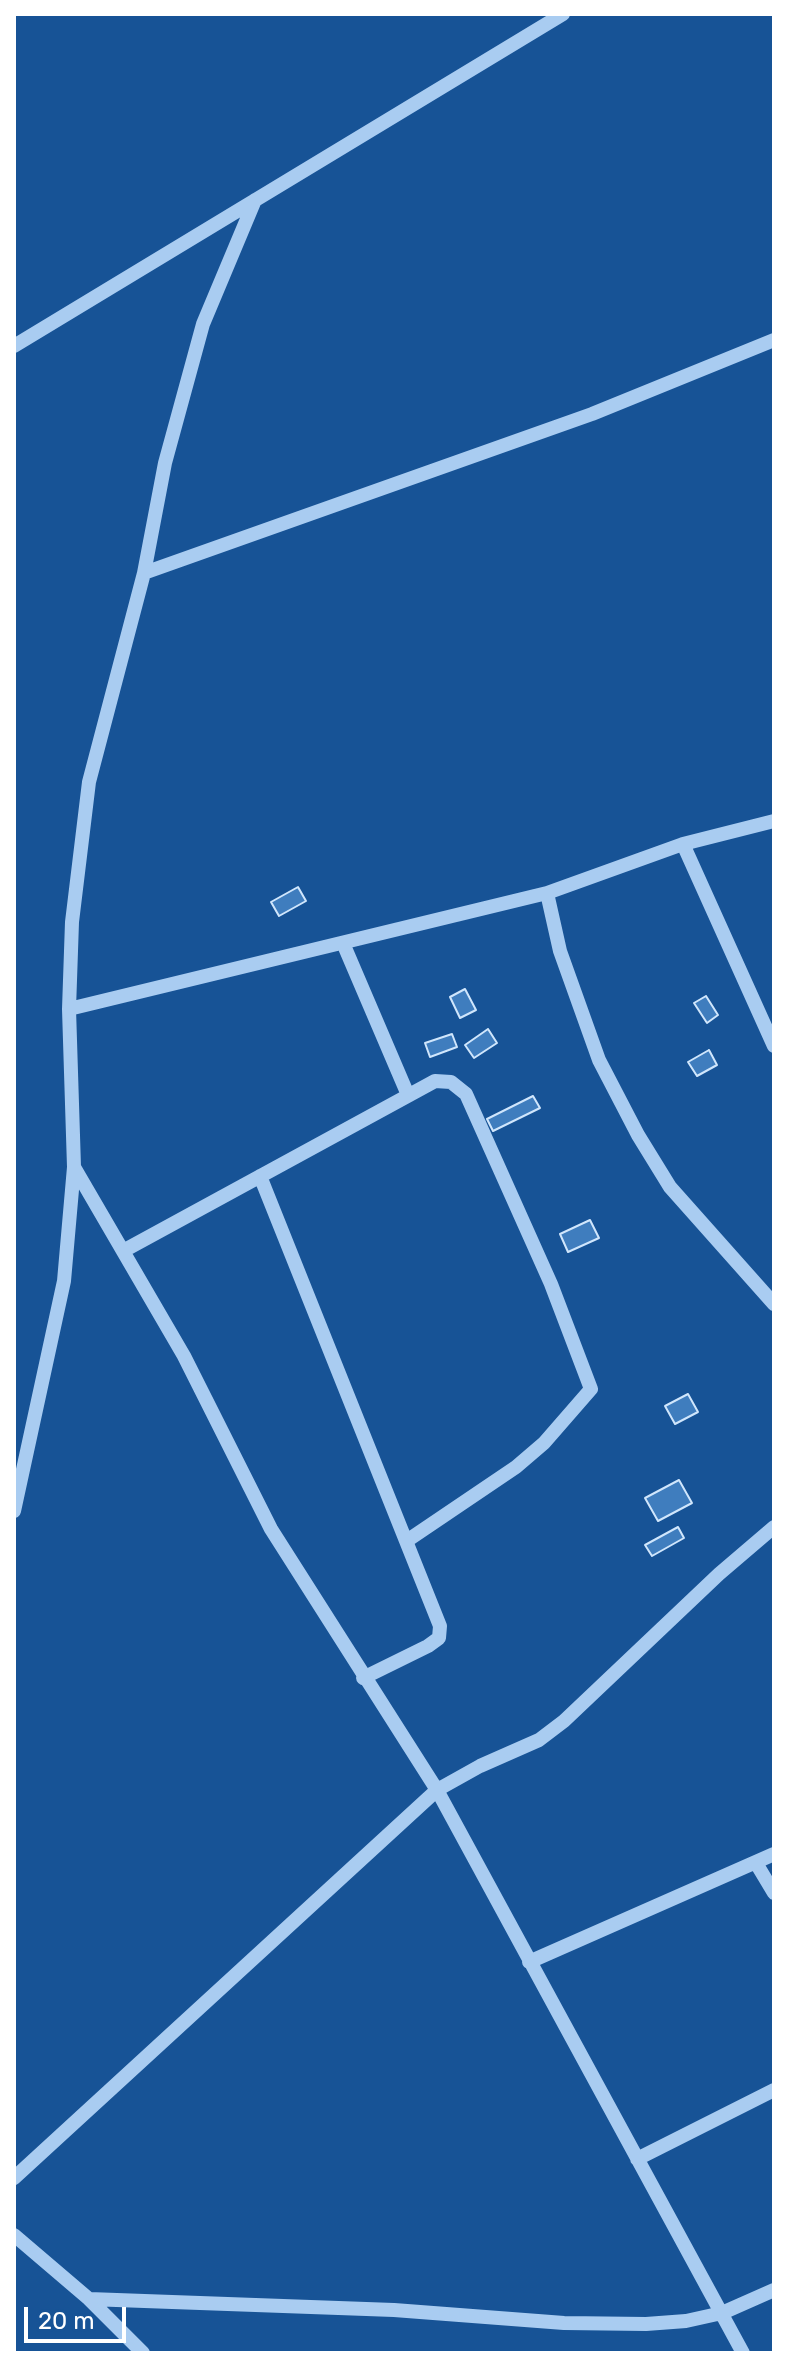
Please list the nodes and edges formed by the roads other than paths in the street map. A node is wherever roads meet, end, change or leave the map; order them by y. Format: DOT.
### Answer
graph roads {
  1 [pos="563,14"];
  2 [pos="255,200"];
  3 [pos="774,340"];
  4 [pos="14,346"];
  5 [pos="144,573"];
  6 [pos="774,821"];
  7 [pos="683,844"];
  8 [pos="547,893"];
  9 [pos="343,943"];
  10 [pos="69,1009"];
  11 [pos="774,1046"];
  12 [pos="408,1095"];
  13 [pos="74,1167"];
  14 [pos="260,1176"];
  15 [pos="123,1251"];
  16 [pos="774,1304"];
  17 [pos="14,1511"];
  18 [pos="774,1527"];
  19 [pos="408,1540"];
  20 [pos="363,1678"];
  21 [pos="437,1790"];
  22 [pos="774,1854"];
  23 [pos="756,1863"];
  24 [pos="774,1893"];
  25 [pos="529,1962"];
  26 [pos="774,2090"];
  27 [pos="637,2159"];
  28 [pos="14,2178"];
  29 [pos="14,2235"];
  30 [pos="774,2290"];
  31 [pos="89,2299"];
  32 [pos="722,2313"];
  33 [pos="143,2353"];
  34 [pos="743,2353"];
  1 -- 2 [label="street"];
  2 -- 4 [label="street"];
  2 -- 5 [label="street"];
  3 -- 5 [label="street"];
  5 -- 10 [label="street"];
  6 -- 7 [label="street"];
  7 -- 8 [label="street"];
  7 -- 11 [label="street"];
  8 -- 9 [label="street"];
  8 -- 16 [label="street"];
  9 -- 10 [label="street"];
  9 -- 12 [label="street"];
  10 -- 13 [label="street"];
  12 -- 14 [label="street"];
  12 -- 19 [label="street"];
  13 -- 15 [label="street"];
  13 -- 17 [label="street"];
  14 -- 15 [label="street"];
  14 -- 19 [label="street"];
  15 -- 20 [label="street"];
  18 -- 21 [label="street"];
  19 -- 20 [label="street"];
  20 -- 21 [label="street"];
  21 -- 25 [label="street"];
  21 -- 28 [label="street"];
  22 -- 23 [label="street"];
  23 -- 24 [label="street"];
  23 -- 25 [label="street"];
  25 -- 27 [label="street"];
  26 -- 27 [label="street"];
  27 -- 32 [label="street"];
  29 -- 31 [label="street"];
  30 -- 32 [label="street"];
  31 -- 32 [label="street"];
  31 -- 33 [label="street"];
  32 -- 34 [label="street"];
}
